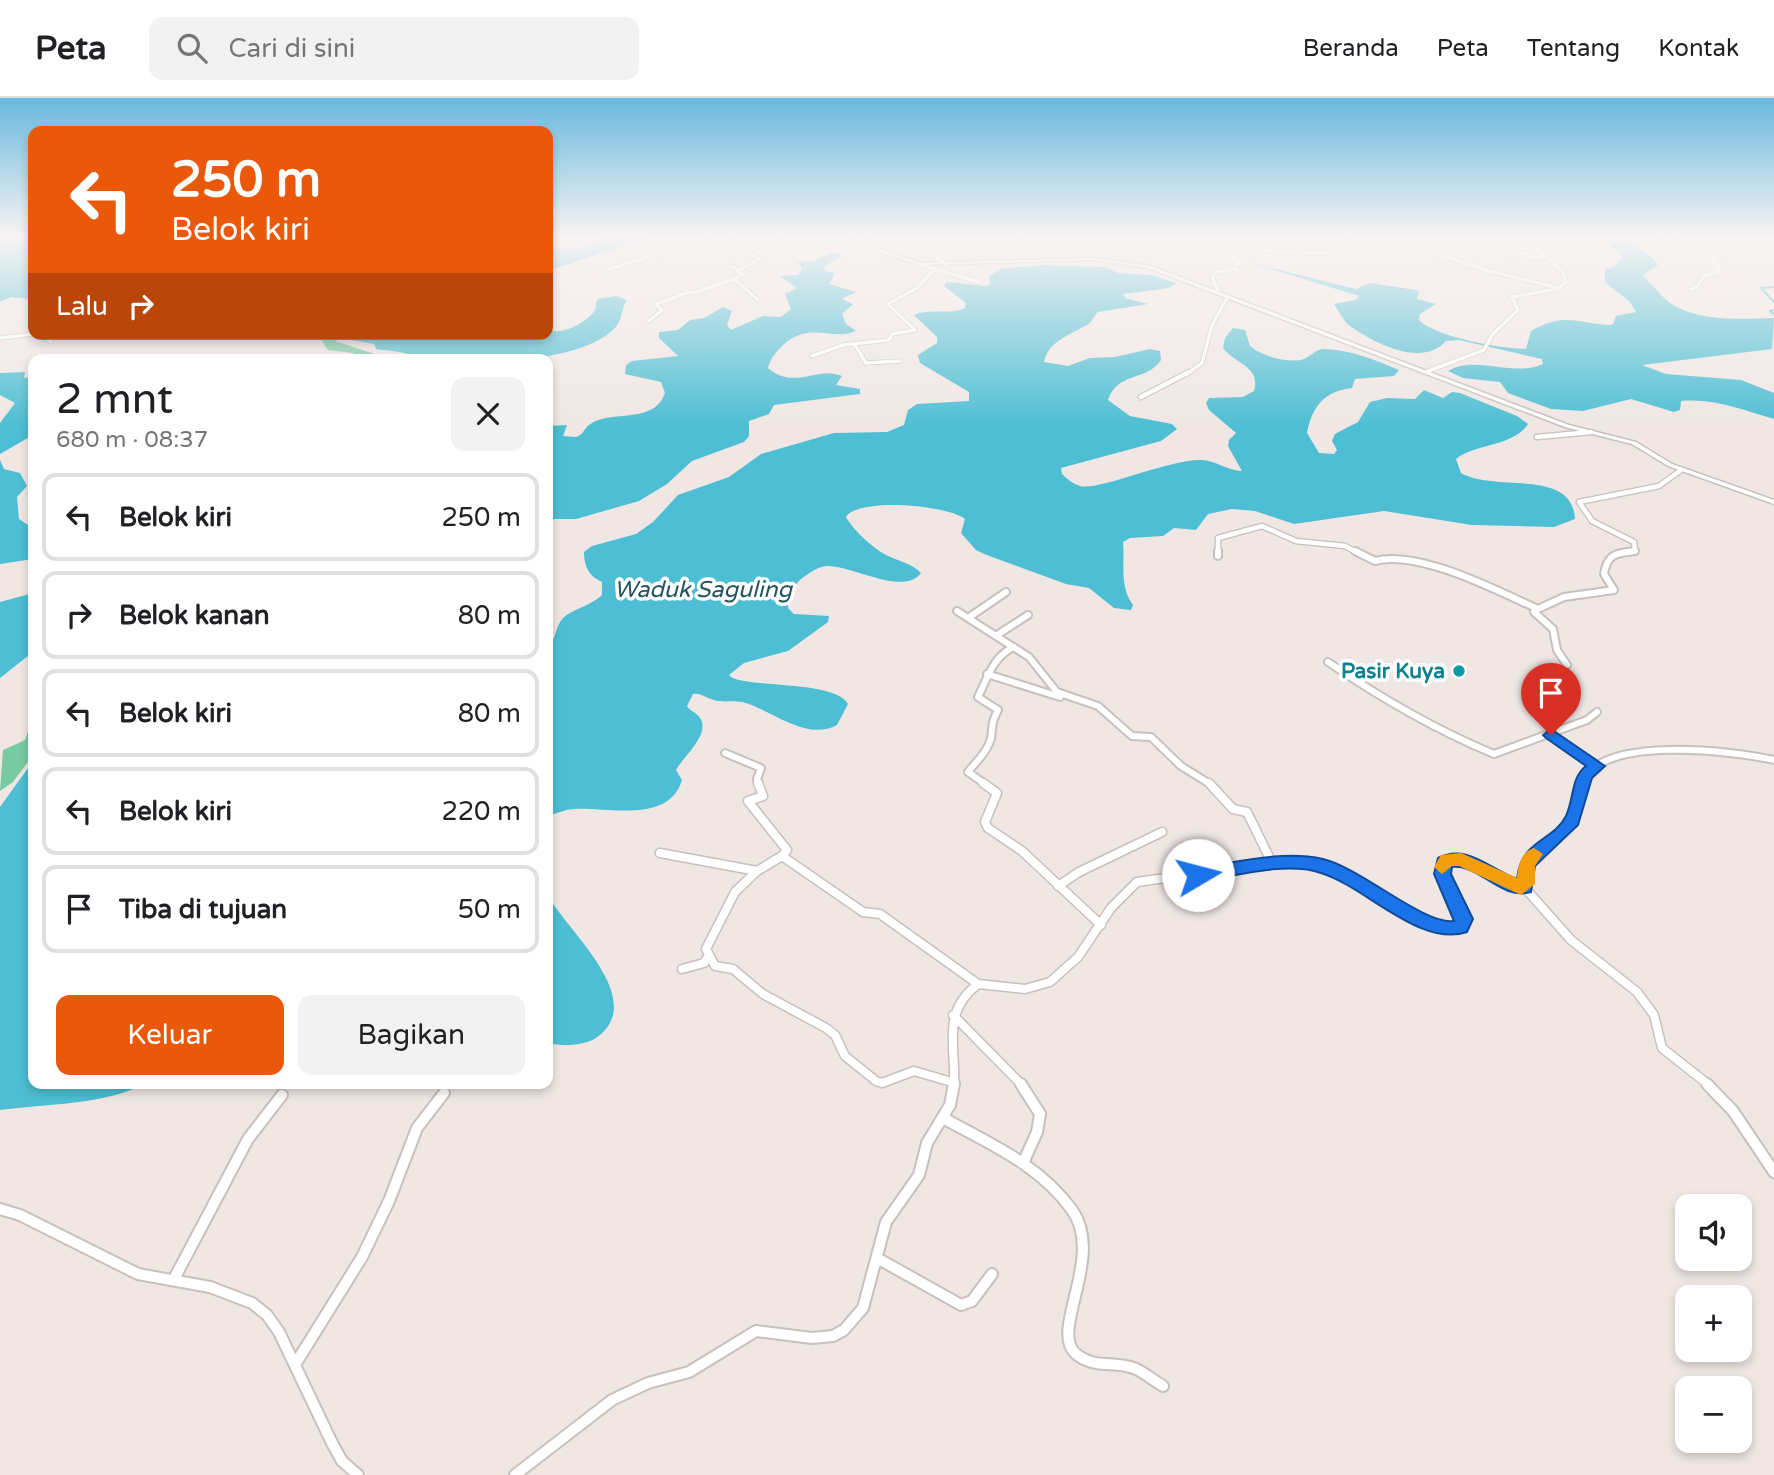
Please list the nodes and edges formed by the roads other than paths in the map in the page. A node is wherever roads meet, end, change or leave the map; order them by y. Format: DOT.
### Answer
graph roads {
  1 [pos="670,300"];
  2 [pos="895,300"];
  3 [pos="1226,300"];
  4 [pos="1239,300"];
  5 [pos="1514,300"];
  6 [pos="649,321"];
  7 [pos="28,335"];
  8 [pos="0,338"];
  9 [pos="47,340"];
  10 [pos="51,342"];
  11 [pos="855,345"];
  12 [pos="812,356"];
  13 [pos="900,362"];
  14 [pos="1426,372"];
  15 [pos="1141,397"];
  16 [pos="1591,432"];
  17 [pos="1537,437"];
  18 [pos="1681,470"];
  19 [pos="1774,502"];
  20 [pos="1218,556"];
  21 [pos="1006,592"];
  22 [pos="1538,609"];
  23 [pos="957,611"];
  24 [pos="1028,615"];
  25 [pos="968,618"];
  26 [pos="997,635"];
  27 [pos="1014,647"];
  28 [pos="1328,662"];
  29 [pos="1567,665"];
  30 [pos="988,674"];
  31 [pos="1068,697"];
  32 [pos="1597,712"];
  33 [pos="1551,735"];
  34 [pos="725,753"];
  35 [pos="1774,760"];
  36 [pos="1598,766"];
  37 [pos="1162,832"];
  38 [pos="660,853"];
  39 [pos="782,856"];
  40 [pos="1272,863"];
  41 [pos="757,871"];
  42 [pos="1058,886"];
  43 [pos="1524,887"];
  44 [pos="1101,925"];
  45 [pos="708,957"];
  46 [pos="682,969"];
  47 [pos="978,984"];
  48 [pos="953,1015"];
  49 [pos="955,1083"];
  50 [pos="443,1093"];
  51 [pos="282,1095"];
  52 [pos="943,1118"];
  53 [pos="1024,1161"];
  54 [pos="1774,1172"];
  55 [pos="0,1209"];
  56 [pos="877,1258"];
  57 [pos="992,1275"];
  58 [pos="174,1279"];
  59 [pos="296,1363"];
  60 [pos="1163,1386"];
  61 [pos="358,1475"];
  62 [pos="515,1475"];
  1 -- 6 [label="street"];
  2 -- 11 [label="street"];
  3 -- 15 [label="street"];
  4 -- 14 [label="main road"];
  5 -- 14 [label="street"];
  7 -- 8 [label="street"];
  9 -- 10 [label="street"];
  11 -- 12 [label="street"];
  11 -- 13 [label="street"];
  14 -- 16 [label="main road"];
  16 -- 17 [label="street"];
  16 -- 18 [label="main road"];
  18 -- 19 [label="main road"];
  18 -- 22 [label="street"];
  20 -- 22 [label="street"];
  21 -- 25 [label="street"];
  22 -- 29 [label="street"];
  23 -- 25 [label="street"];
  24 -- 26 [label="street"];
  25 -- 26 [label="street"];
  26 -- 27 [label="street"];
  27 -- 30 [label="street"];
  27 -- 31 [label="street"];
  28 -- 33 [label="street"];
  30 -- 31 [label="street"];
  30 -- 42 [label="street"];
  31 -- 40 [label="street"];
  32 -- 33 [label="street"];
  33 -- 36 [label="street"];
  34 -- 39 [label="street"];
  35 -- 36 [label="street"];
  36 -- 43 [label="street"];
  37 -- 42 [label="street"];
  38 -- 41 [label="street"];
  39 -- 41 [label="street"];
  39 -- 47 [label="street"];
  40 -- 43 [label="street"];
  40 -- 44 [label="street"];
  41 -- 45 [label="street"];
  42 -- 44 [label="street"];
  43 -- 54 [label="street"];
  44 -- 47 [label="street"];
  45 -- 46 [label="street"];
  45 -- 49 [label="street"];
  47 -- 48 [label="street"];
  48 -- 49 [label="street"];
  48 -- 53 [label="street"];
  49 -- 52 [label="street"];
  50 -- 59 [label="street"];
  51 -- 58 [label="street"];
  52 -- 53 [label="street"];
  52 -- 56 [label="street"];
  53 -- 60 [label="street"];
  55 -- 58 [label="street"];
  56 -- 57 [label="street"];
  56 -- 62 [label="street"];
  58 -- 59 [label="street"];
  59 -- 61 [label="street"];
}
